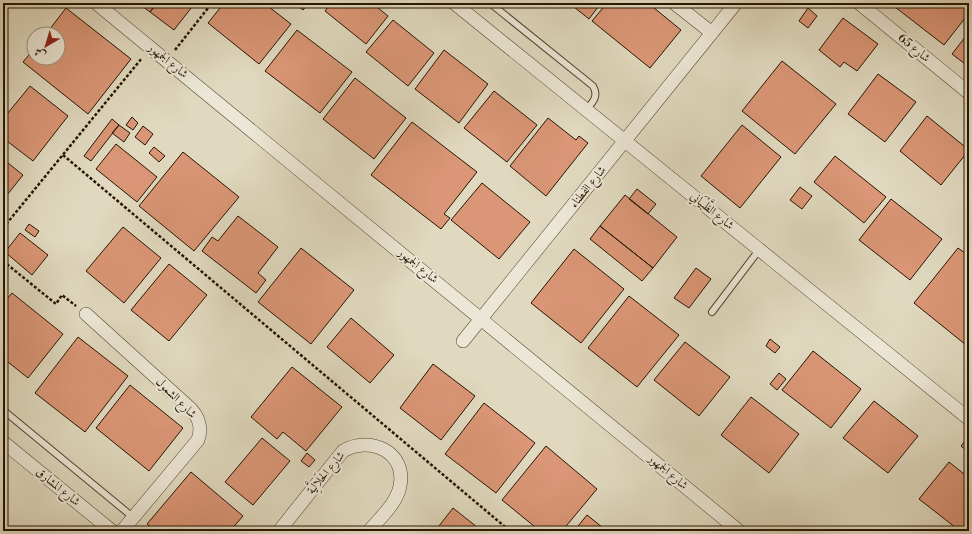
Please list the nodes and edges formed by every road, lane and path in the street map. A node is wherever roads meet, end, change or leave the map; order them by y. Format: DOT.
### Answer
graph roads {
  1 [pos="96,3"];
  2 [pos="212,3"];
  3 [pos="454,3"];
  4 [pos="490,3"];
  5 [pos="674,3"];
  6 [pos="736,3"];
  7 [pos="860,3"];
  8 [pos="712,33"];
  9 [pos="151,47"];
  10 [pos="167,60"];
  11 [pos="969,93"];
  12 [pos="586,110"];
  13 [pos="625,141"];
  14 [pos="63,155"];
  15 [pos="3,228"];
  16 [pos="760,250"];
  17 [pos="3,261"];
  18 [pos="712,312"];
  19 [pos="86,314"];
  20 [pos="482,318"];
  21 [pos="463,341"];
  22 [pos="3,410"];
  23 [pos="969,419"];
  24 [pos="3,442"];
  25 [pos="134,518"];
  26 [pos="112,531"];
  27 [pos="122,531"];
  28 [pos="280,531"];
  29 [pos="369,531"];
  30 [pos="510,531"];
  31 [pos="739,531"];
  1 -- 9 [label="street, شارع الجمهور"];
  2 -- 10 [label="path"];
  3 -- 12 [label="street, شارع الظَّبْيَاني"];
  4 -- 12 [label="lane"];
  5 -- 8 [label="street"];
  6 -- 8 [label="street, شارع الفطناء"];
  7 -- 11 [label="street, شارع 65"];
  8 -- 13 [label="street, شارع الفطناء"];
  9 -- 10 [label="street, شارع الجمهور"];
  9 -- 14 [label="path"];
  10 -- 20 [label="street, شارع الجمهور"];
  12 -- 13 [label="street, شارع الظَّبْيَاني"];
  13 -- 16 [label="street, شارع الظَّبْيَاني"];
  13 -- 20 [label="street, شارع الفطناء"];
  14 -- 15 [label="path"];
  14 -- 30 [label="path"];
  16 -- 18 [label="lane"];
  16 -- 23 [label="street, شارع الظَّبْيَاني"];
  17 -- 19 [label="path"];
  19 -- 25 [label="street, شارع الشمول"];
  20 -- 21 [label="street, شارع الفطناء"];
  20 -- 31 [label="street, شارع الجمهور"];
  22 -- 25 [label="lane"];
  24 -- 26 [label="street, شارع المشارق"];
  25 -- 27 [label="street, شارع الشمول"];
  28 -- 29 [label="street, شارع الحَلالِيَّة"];
}
